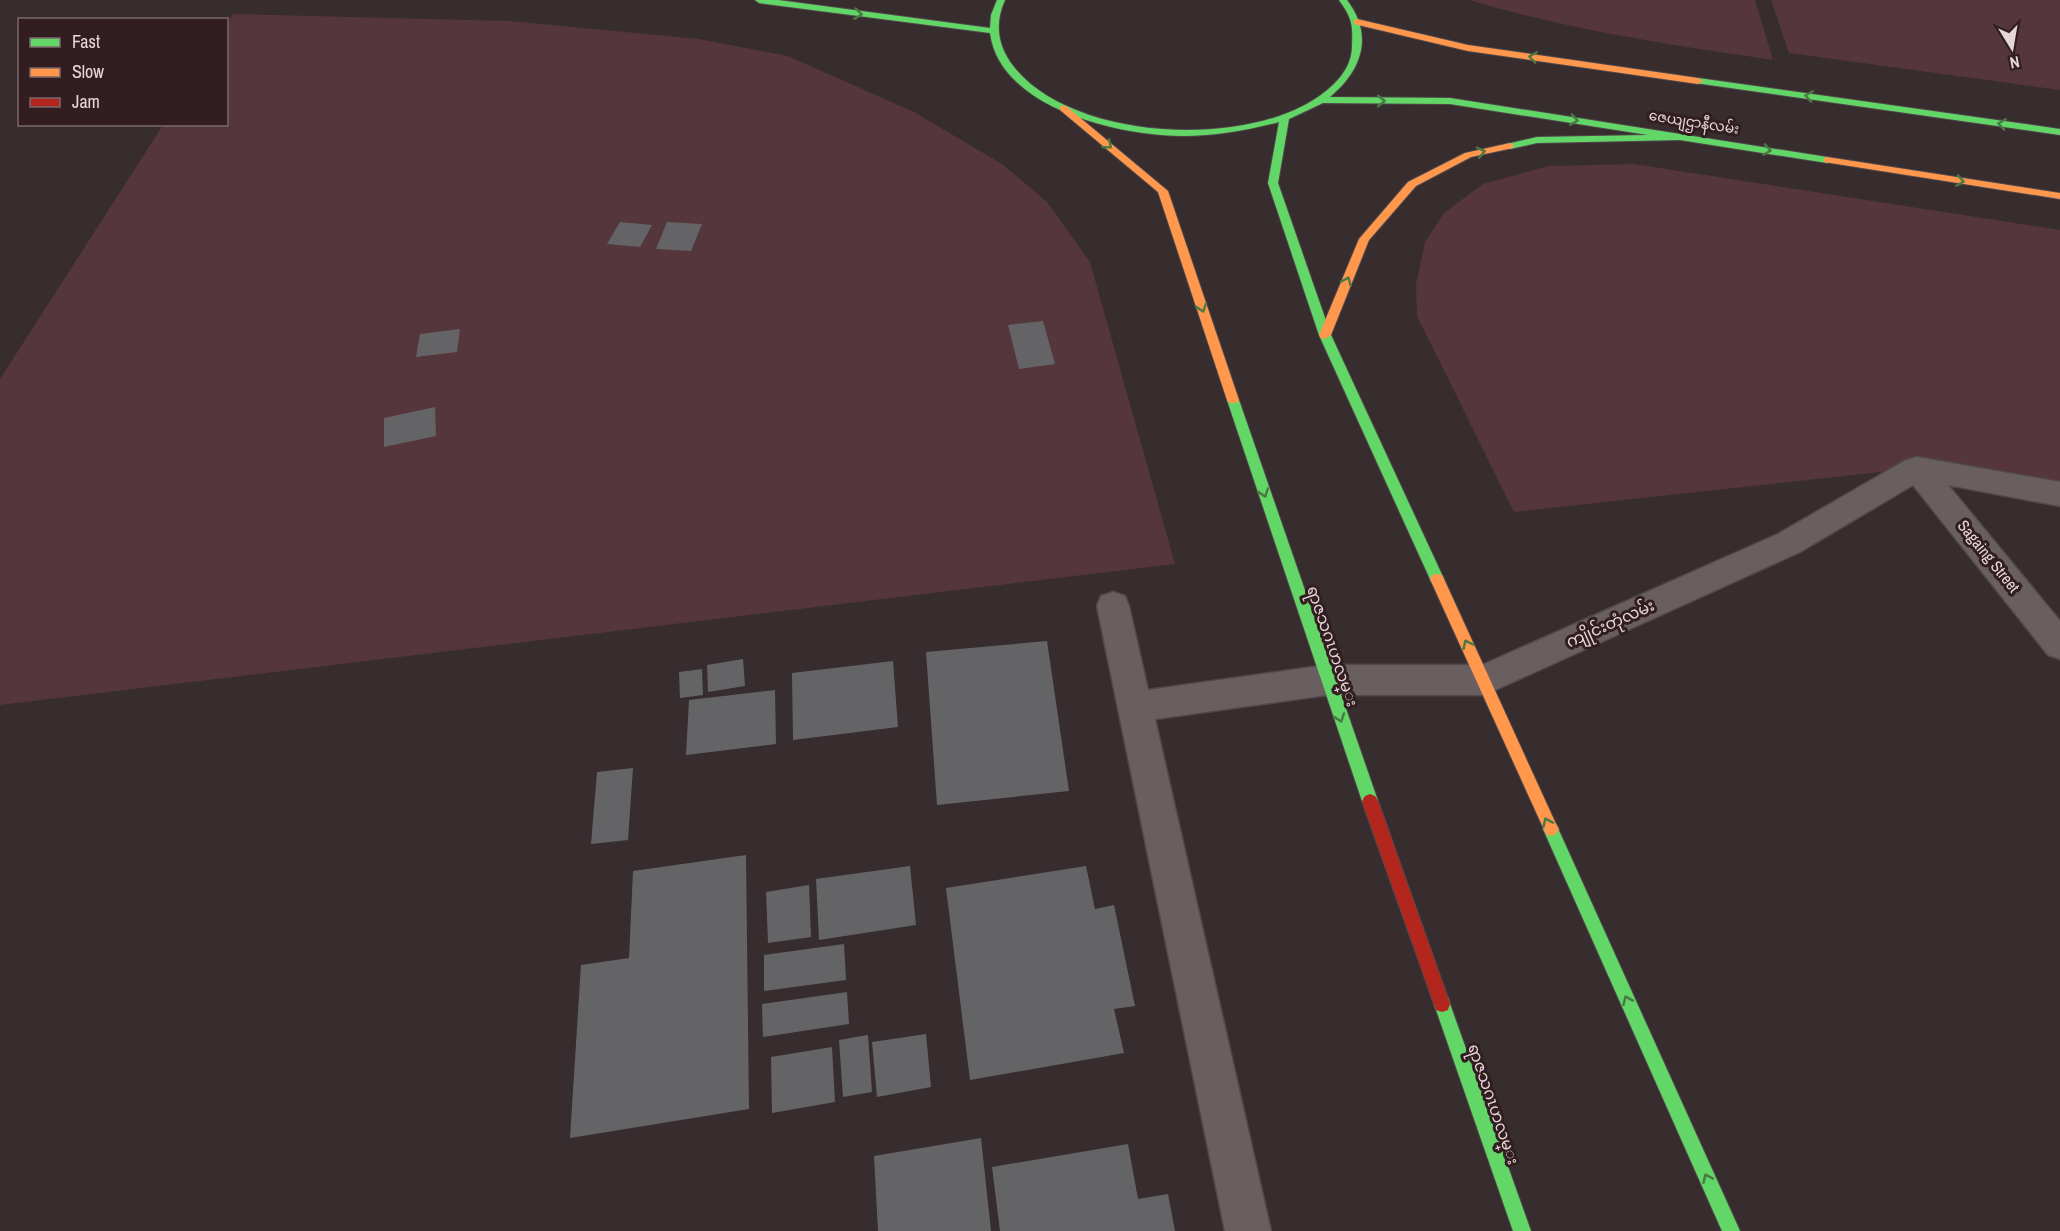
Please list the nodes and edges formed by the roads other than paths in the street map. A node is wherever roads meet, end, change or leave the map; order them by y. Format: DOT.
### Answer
graph roads {
  1 [pos="759,0"];
  2 [pos="1001,0"];
  3 [pos="1343,0"];
  4 [pos="1357,22"];
  5 [pos="992,31"];
  6 [pos="1322,100"];
  7 [pos="1063,108"];
  8 [pos="1284,118"];
  9 [pos="2060,132"];
  10 [pos="1682,137"];
  11 [pos="2060,196"];
  12 [pos="1325,335"];
  13 [pos="1917,468"];
  14 [pos="2060,494"];
  15 [pos="1113,606"];
  16 [pos="2060,645"];
  17 [pos="1327,680"];
  18 [pos="1484,680"];
  19 [pos="1134,707"];
  20 [pos="1248,1231"];
  21 [pos="1522,1231"];
  22 [pos="1731,1231"];
  1 -- 5 [label="main road, one-way"];
  2 -- 5 [label="main road"];
  3 -- 4 [label="main road"];
  4 -- 6 [label="main road"];
  9 -- 4 [label="main road, one-way"];
  5 -- 7 [label="main road"];
  6 -- 8 [label="main road"];
  6 -- 10 [label="main road, ဇေယျဌာနီလမ်း, one-way"];
  7 -- 8 [label="main road"];
  7 -- 17 [label="main road, ရာဇသဂၤဟလမ္း, one-way"];
  8 -- 12 [label="main road"];
  10 -- 11 [label="main road, ဇေယျဌာနီလမ်း, one-way"];
  12 -- 10 [label="main road, one-way"];
  18 -- 12 [label="main road, one-way"];
  13 -- 14 [label="street"];
  13 -- 16 [label="street, Sagaing Street"];
  13 -- 18 [label="street, ကျိုင်းတုံလမ်း"];
  15 -- 19 [label="street"];
  17 -- 18 [label="street, ကျိုင်းတုံလမ်း"];
  17 -- 19 [label="street, ကျိုင်းတုံလမ်း"];
  17 -- 21 [label="main road, ရာဇသဂၤဟလမ္း, one-way"];
  22 -- 18 [label="main road, one-way"];
  19 -- 20 [label="street"];
}
